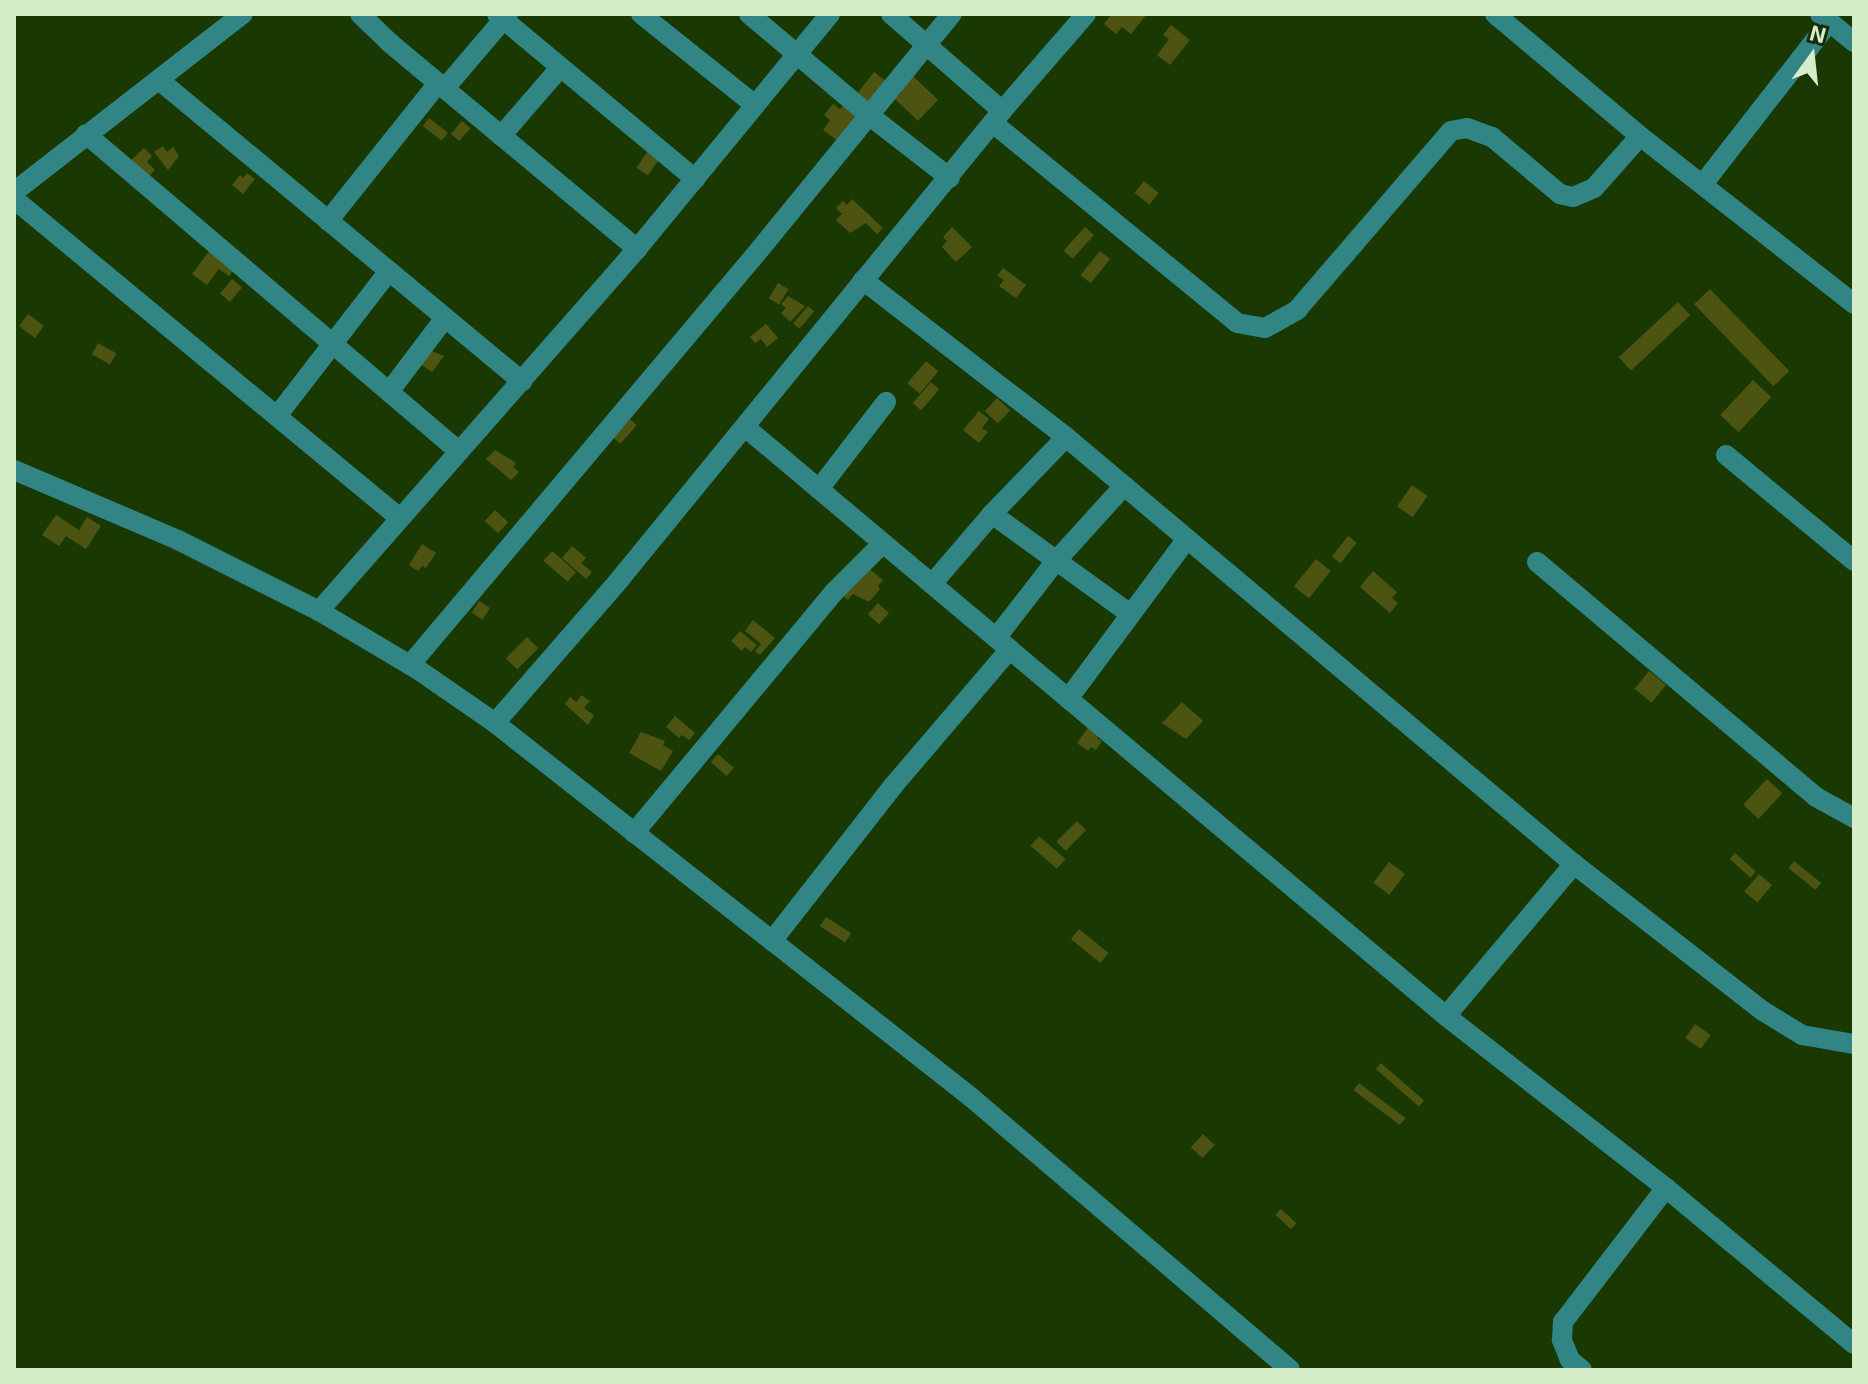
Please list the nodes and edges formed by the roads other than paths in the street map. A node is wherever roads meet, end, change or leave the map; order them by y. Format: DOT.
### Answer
graph roads {
  1 [pos="243,14"];
  2 [pos="360,14"];
  3 [pos="641,14"];
  4 [pos="749,14"];
  5 [pos="830,14"];
  6 [pos="891,14"];
  7 [pos="952,14"];
  8 [pos="1086,14"];
  9 [pos="1495,14"];
  10 [pos="503,16"];
  11 [pos="1824,18"];
  12 [pos="1854,42"];
  13 [pos="925,44"];
  14 [pos="796,55"];
  15 [pos="560,68"];
  16 [pos="159,80"];
  17 [pos="441,86"];
  18 [pos="755,105"];
  19 [pos="870,116"];
  20 [pos="997,117"];
  21 [pos="86,134"];
  22 [pos="501,136"];
  23 [pos="1640,136"];
  24 [pos="950,178"];
  25 [pos="695,179"];
  26 [pos="1703,184"];
  27 [pos="14,192"];
  28 [pos="14,199"];
  29 [pos="328,221"];
  30 [pos="637,249"];
  31 [pos="389,271"];
  32 [pos="863,280"];
  33 [pos="1854,304"];
  34 [pos="445,318"];
  35 [pos="331,343"];
  36 [pos="522,381"];
  37 [pos="389,392"];
  38 [pos="886,402"];
  39 [pos="277,416"];
  40 [pos="745,427"];
  41 [pos="1066,437"];
  42 [pos="457,450"];
  43 [pos="1726,455"];
  44 [pos="14,470"];
  45 [pos="1124,486"];
  46 [pos="819,489"];
  47 [pos="992,514"];
  48 [pos="399,517"];
  49 [pos="1187,539"];
  50 [pos="883,543"];
  51 [pos="1854,561"];
  52 [pos="1055,562"];
  53 [pos="1537,562"];
  54 [pos="932,584"];
  55 [pos="319,611"];
  56 [pos="1130,614"];
  57 [pos="1003,644"];
  58 [pos="410,665"];
  59 [pos="1068,699"];
  60 [pos="495,723"];
  61 [pos="1854,818"];
  62 [pos="634,833"];
  63 [pos="1574,864"];
  64 [pos="772,941"];
  65 [pos="1446,1016"];
  66 [pos="1854,1044"];
  67 [pos="1666,1188"];
  68 [pos="1854,1344"];
  69 [pos="1290,1370"];
  70 [pos="1582,1370"];
  1 -- 16 [label="street"];
  2 -- 17 [label="street"];
  3 -- 18 [label="street"];
  4 -- 14 [label="street"];
  5 -- 14 [label="street"];
  6 -- 13 [label="street"];
  7 -- 13 [label="street"];
  8 -- 20 [label="street"];
  9 -- 23 [label="street"];
  10 -- 15 [label="street"];
  10 -- 17 [label="street"];
  11 -- 12 [label="street"];
  11 -- 26 [label="street"];
  13 -- 19 [label="street"];
  13 -- 20 [label="street"];
  14 -- 18 [label="street"];
  14 -- 19 [label="street"];
  15 -- 22 [label="street"];
  15 -- 25 [label="street"];
  16 -- 21 [label="street"];
  16 -- 29 [label="street"];
  17 -- 22 [label="street"];
  17 -- 29 [label="street"];
  18 -- 25 [label="street"];
  19 -- 24 [label="street"];
  19 -- 58 [label="street"];
  20 -- 23 [label="street"];
  20 -- 24 [label="street"];
  21 -- 27 [label="street"];
  21 -- 35 [label="street"];
  22 -- 30 [label="street"];
  23 -- 26 [label="street"];
  24 -- 32 [label="street"];
  25 -- 30 [label="street"];
  26 -- 33 [label="street"];
  28 -- 39 [label="street"];
  29 -- 31 [label="street"];
  30 -- 36 [label="street"];
  31 -- 34 [label="street"];
  31 -- 35 [label="street"];
  32 -- 40 [label="street"];
  32 -- 41 [label="street"];
  34 -- 36 [label="street"];
  34 -- 37 [label="street"];
  35 -- 37 [label="street"];
  35 -- 39 [label="street"];
  36 -- 42 [label="street"];
  37 -- 42 [label="street"];
  38 -- 46 [label="street"];
  39 -- 48 [label="street"];
  40 -- 46 [label="street"];
  40 -- 60 [label="street"];
  41 -- 45 [label="street"];
  41 -- 47 [label="street"];
  42 -- 48 [label="street"];
  43 -- 51 [label="street"];
  44 -- 55 [label="street"];
  45 -- 49 [label="street"];
  45 -- 52 [label="street"];
  46 -- 50 [label="street"];
  47 -- 52 [label="street"];
  47 -- 54 [label="street"];
  48 -- 55 [label="street"];
  49 -- 56 [label="street"];
  49 -- 63 [label="street"];
  50 -- 54 [label="street"];
  50 -- 62 [label="street"];
  52 -- 56 [label="street"];
  52 -- 57 [label="street"];
  53 -- 61 [label="street"];
  54 -- 57 [label="street"];
  55 -- 58 [label="street"];
  56 -- 59 [label="street"];
  57 -- 59 [label="street"];
  57 -- 64 [label="street"];
  58 -- 60 [label="street"];
  59 -- 65 [label="street"];
  60 -- 62 [label="street"];
  62 -- 64 [label="street"];
  63 -- 65 [label="street"];
  63 -- 66 [label="street"];
  64 -- 69 [label="street"];
  65 -- 67 [label="street"];
  67 -- 68 [label="street"];
  67 -- 70 [label="street"];
}
